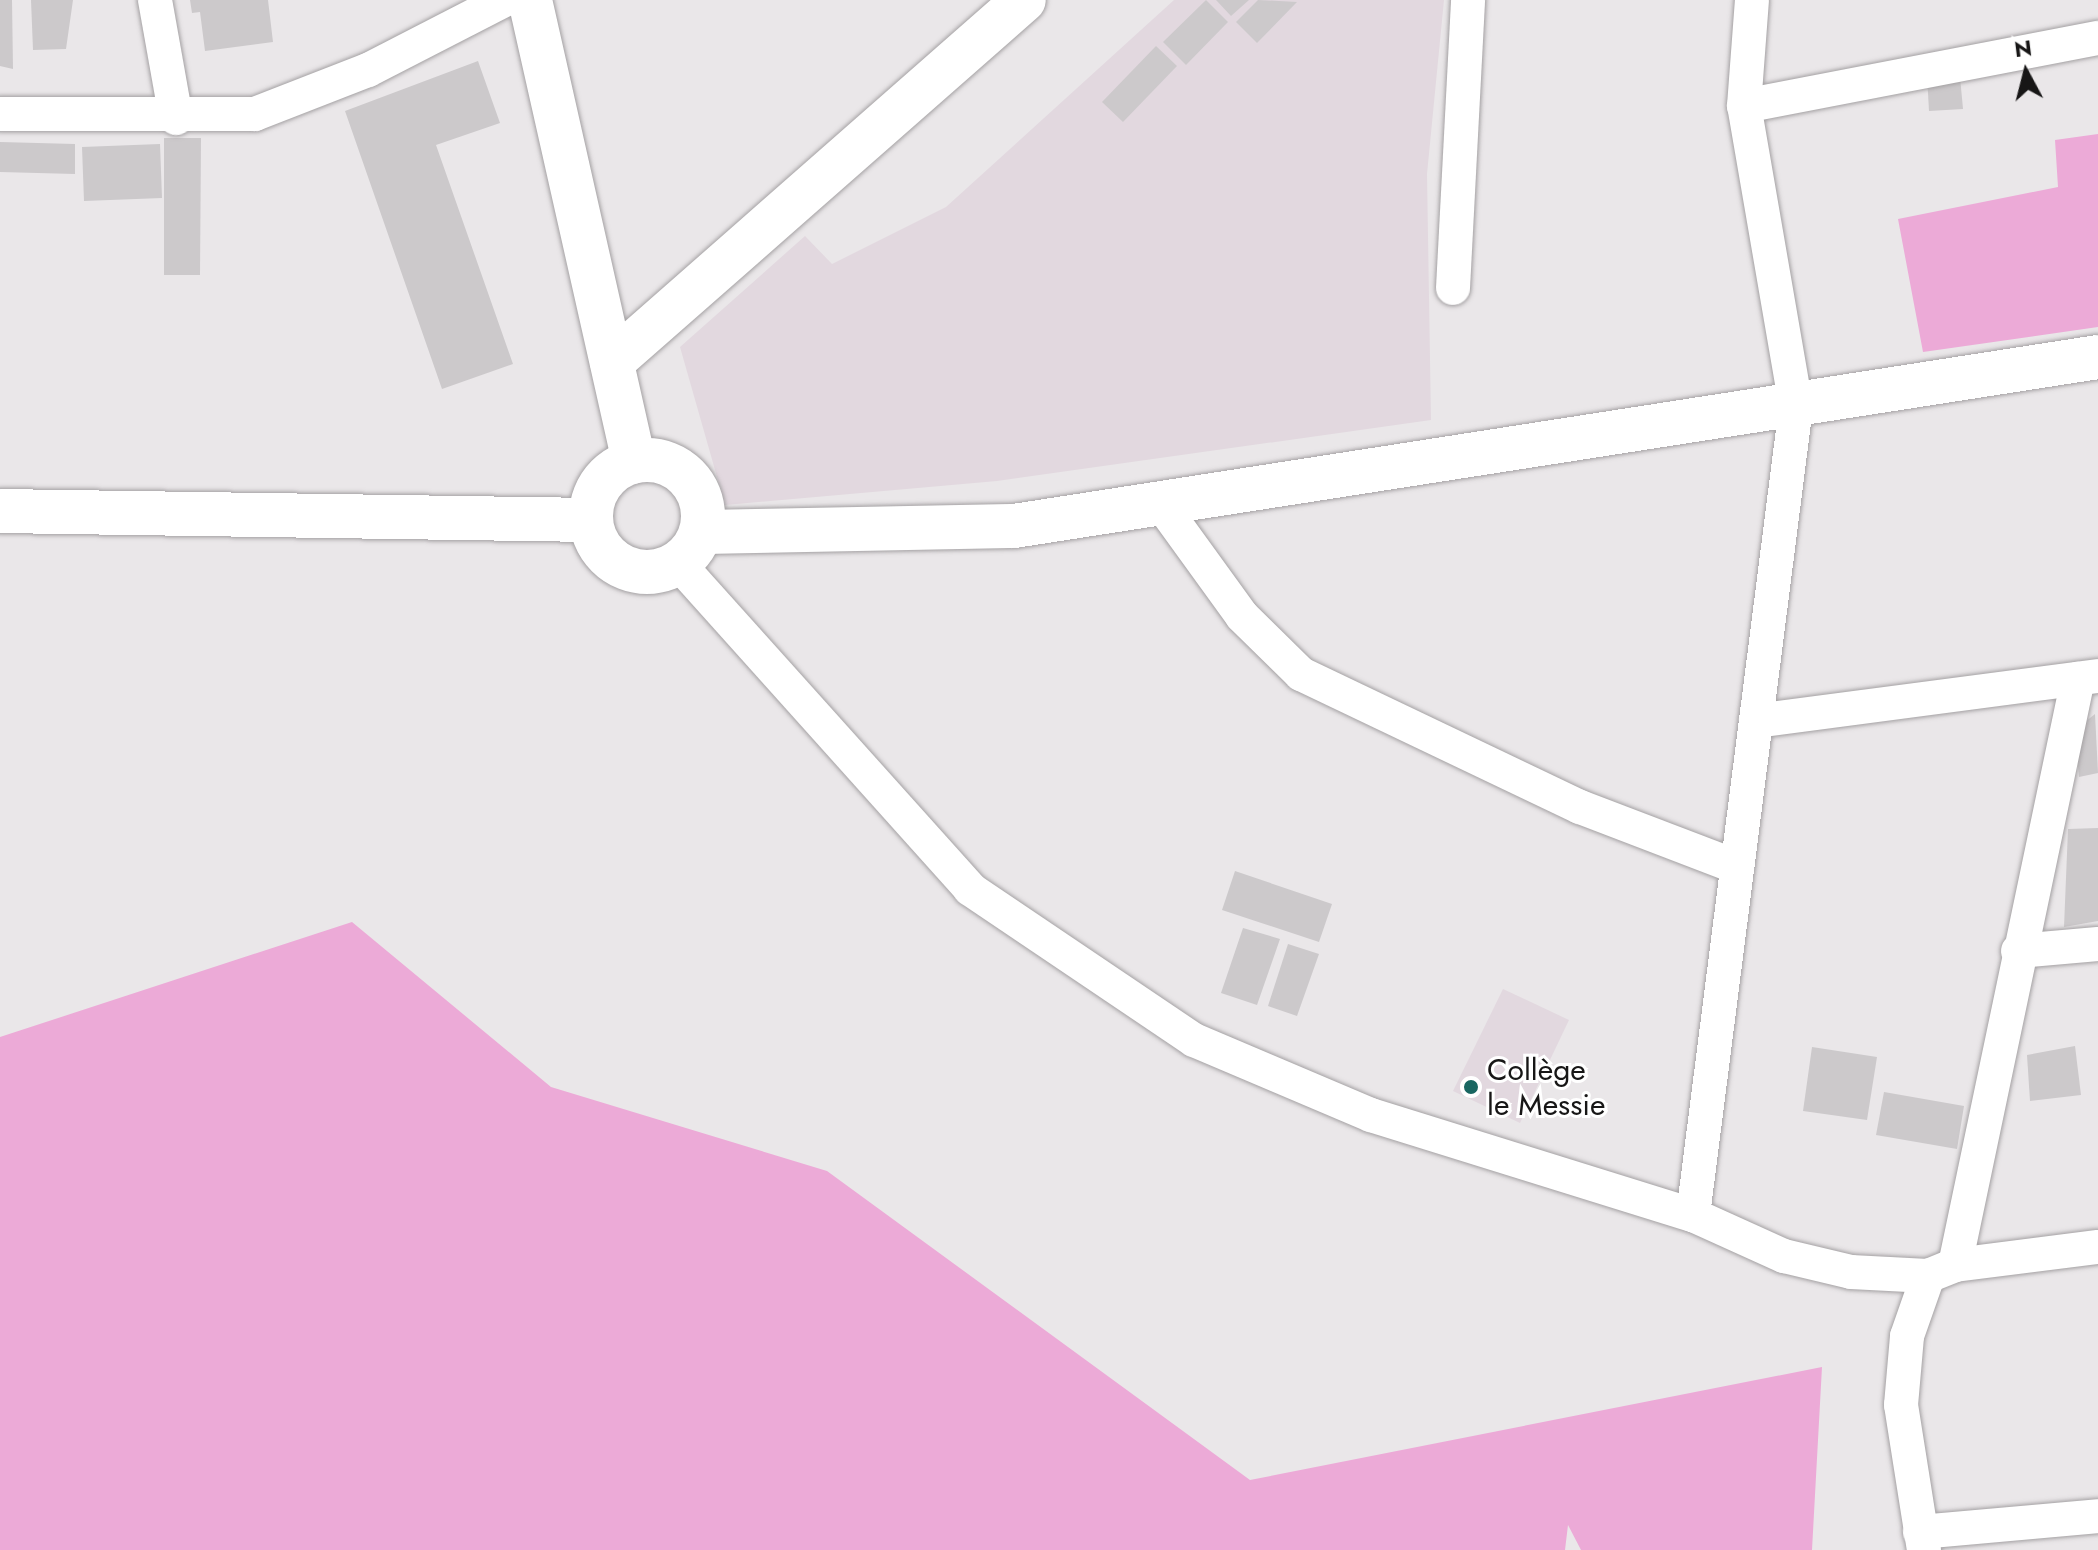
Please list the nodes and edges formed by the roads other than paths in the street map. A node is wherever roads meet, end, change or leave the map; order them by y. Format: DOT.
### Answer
graph roads {
  1 [pos="155,0"];
  2 [pos="504,0"];
  3 [pos="530,0"];
  4 [pos="1024,0"];
  5 [pos="1468,0"];
  6 [pos="1752,0"];
  7 [pos="2098,38"];
  8 [pos="1744,106"];
  9 [pos="0,114"];
  10 [pos="176,118"];
  11 [pos="1453,288"];
  12 [pos="2098,357"];
  13 [pos="612,362"];
  14 [pos="1796,406"];
  15 [pos="634,461"];
  16 [pos="1161,504"];
  17 [pos="0,511"];
  18 [pos="590,520"];
  19 [pos="690,548"];
  20 [pos="2088,677"];
  21 [pos="1756,721"];
  22 [pos="1737,867"];
  23 [pos="2098,944"];
  24 [pos="2018,951"];
  25 [pos="1693,1215"];
  26 [pos="2098,1247"];
  27 [pos="1941,1270"];
  28 [pos="2098,1516"];
  29 [pos="1922,1541"];
  1 -- 10 [label="street"];
  2 -- 10 [label="street"];
  3 -- 13 [label="street"];
  4 -- 13 [label="street"];
  5 -- 11 [label="street"];
  6 -- 8 [label="street"];
  7 -- 8 [label="street"];
  8 -- 14 [label="street"];
  9 -- 10 [label="street"];
  12 -- 14 [label="street"];
  13 -- 15 [label="street"];
  14 -- 16 [label="street"];
  14 -- 21 [label="street"];
  15 -- 18 [label="street"];
  15 -- 19 [label="street"];
  16 -- 19 [label="street"];
  16 -- 22 [label="street"];
  17 -- 18 [label="street"];
  18 -- 19 [label="street"];
  19 -- 25 [label="street"];
  20 -- 21 [label="street"];
  20 -- 24 [label="street"];
  21 -- 22 [label="street"];
  22 -- 25 [label="street"];
  23 -- 24 [label="street"];
  24 -- 27 [label="street"];
  25 -- 27 [label="street"];
  26 -- 27 [label="street"];
  27 -- 29 [label="street"];
  28 -- 29 [label="street"];
}
